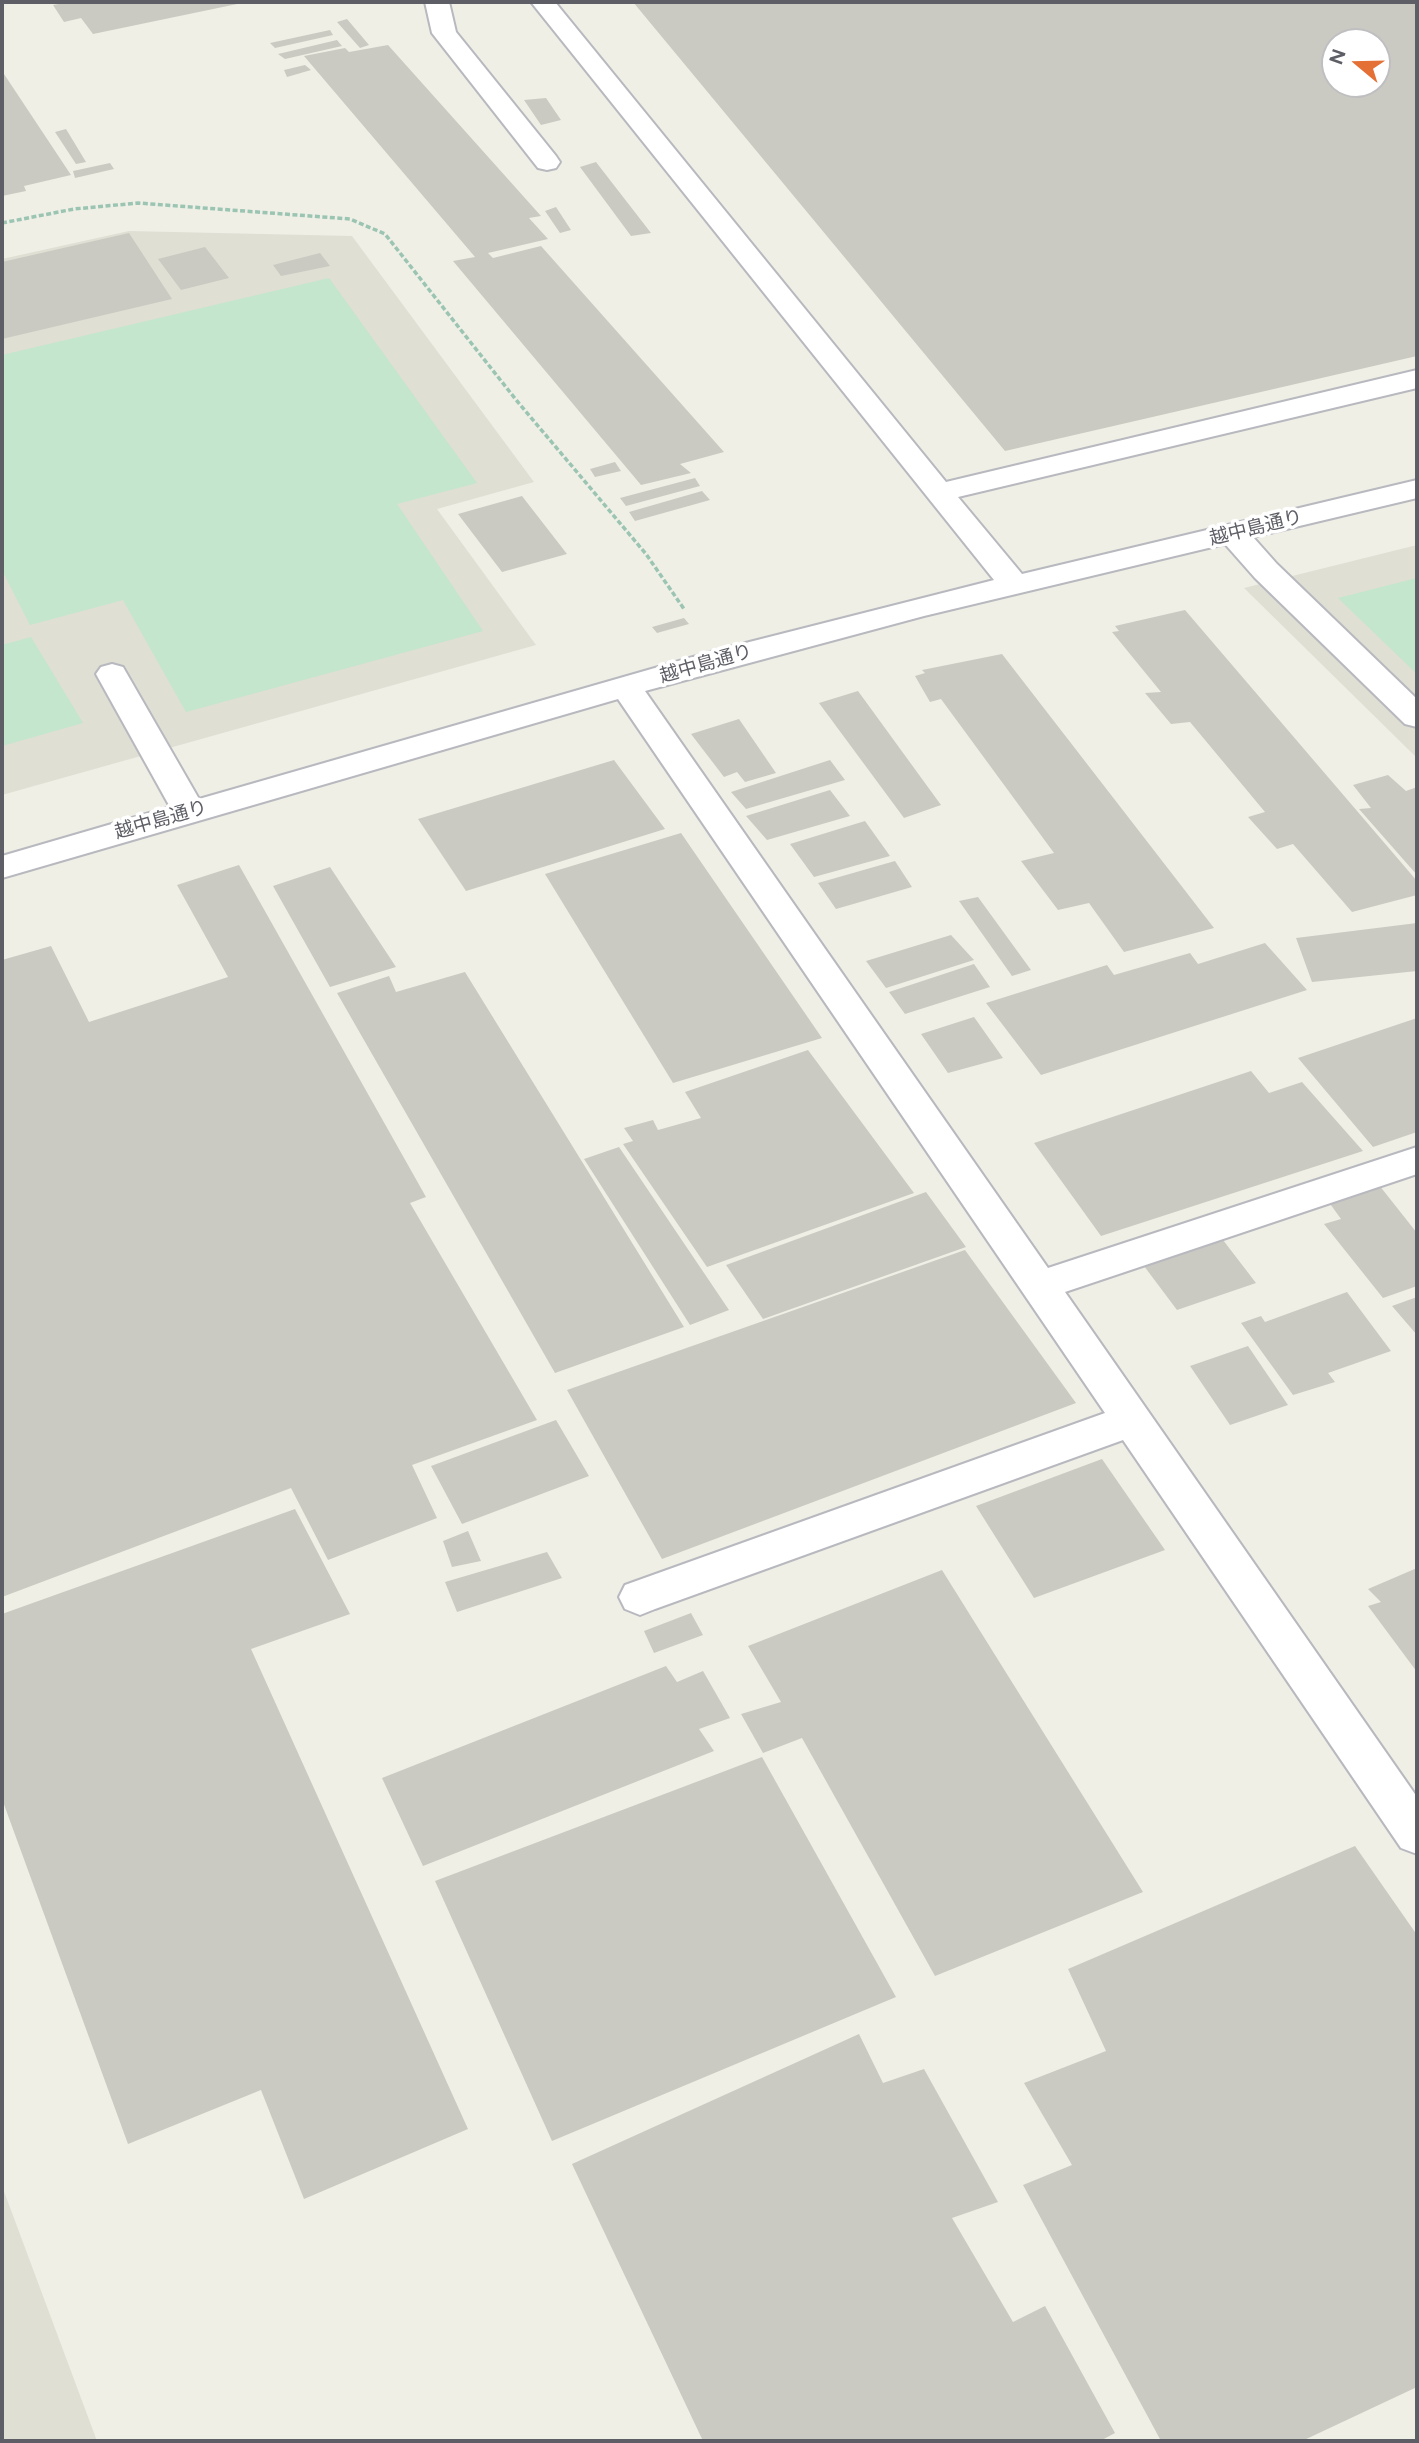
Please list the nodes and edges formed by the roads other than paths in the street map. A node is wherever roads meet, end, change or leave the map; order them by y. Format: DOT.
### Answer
graph roads {
  1 [pos="437,2"];
  2 [pos="544,2"];
  3 [pos="548,162"];
  4 [pos="1417,379"];
  5 [pos="1417,489"];
  6 [pos="940,492"];
  7 [pos="1233,534"];
  8 [pos="1015,586"];
  9 [pos="112,674"];
  10 [pos="625,686"];
  11 [pos="1417,718"];
  12 [pos="189,812"];
  13 [pos="2,867"];
  14 [pos="1417,1160"];
  15 [pos="1039,1286"];
  16 [pos="1132,1420"];
  17 [pos="640,1597"];
  18 [pos="1417,1834"];
  1 -- 3 [label="street"];
  2 -- 6 [label="street"];
  4 -- 6 [label="street"];
  5 -- 7 [label="street, 越中島通り"];
  6 -- 8 [label="street"];
  7 -- 8 [label="street, 越中島通り"];
  7 -- 11 [label="street"];
  8 -- 10 [label="street, 越中島通り"];
  9 -- 12 [label="street"];
  10 -- 12 [label="street, 越中島通り"];
  10 -- 15 [label="street"];
  12 -- 13 [label="street, 越中島通り"];
  14 -- 15 [label="street"];
  15 -- 16 [label="street"];
  16 -- 17 [label="street"];
  16 -- 18 [label="street"];
}
